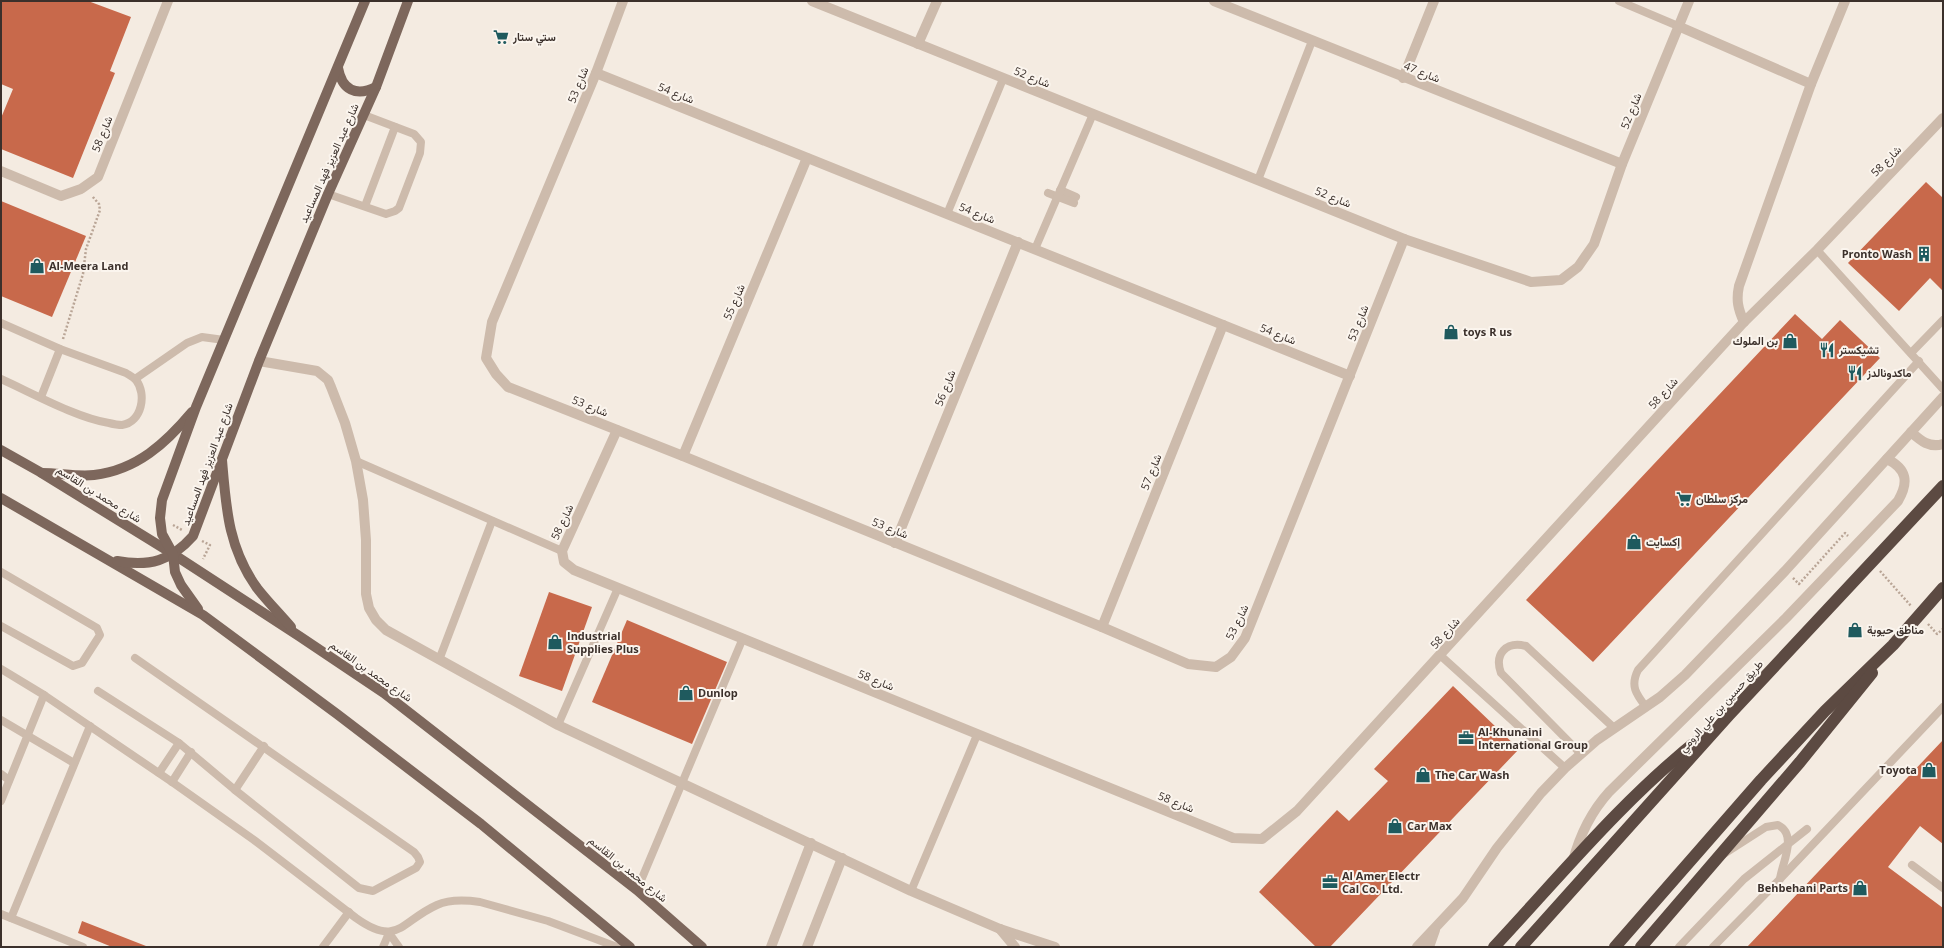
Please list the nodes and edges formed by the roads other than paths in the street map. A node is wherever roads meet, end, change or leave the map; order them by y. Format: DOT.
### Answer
graph roads {
  1 [pos="168,1"];
  2 [pos="365,1"];
  3 [pos="408,1"];
  4 [pos="624,1"];
  5 [pos="812,1"];
  6 [pos="937,1"];
  7 [pos="1214,1"];
  8 [pos="1434,1"];
  9 [pos="1619,1"];
  10 [pos="1689,1"];
  11 [pos="1845,1"];
  12 [pos="1678,26"];
  13 [pos="1312,41"];
  14 [pos="918,44"];
  15 [pos="338,68"];
  16 [pos="596,73"];
  17 [pos="1403,78"];
  18 [pos="1003,79"];
  19 [pos="1811,84"];
  20 [pos="376,87"];
  21 [pos="1093,114"];
  22 [pos="364,115"];
  23 [pos="1943,118"];
  24 [pos="395,127"];
  25 [pos="807,158"];
  26 [pos="1622,164"];
  27 [pos="1,171"];
  28 [pos="1258,180"];
  29 [pos="1048,193"];
  30 [pos="328,194"];
  31 [pos="1059,194"];
  32 [pos="1075,200"];
  33 [pos="365,206"];
  34 [pos="946,214"];
  35 [pos="1404,239"];
  36 [pos="1018,242"];
  37 [pos="1035,249"];
  38 [pos="1817,250"];
  39 [pos="1943,320"];
  40 [pos="1744,322"];
  41 [pos="1,323"];
  42 [pos="1223,325"];
  43 [pos="224,340"];
  44 [pos="60,348"];
  45 [pos="1911,353"];
  46 [pos="259,361"];
  47 [pos="1918,361"];
  48 [pos="1350,376"];
  49 [pos="1,379"];
  50 [pos="135,379"];
  51 [pos="1943,388"];
  52 [pos="41,397"];
  53 [pos="1943,397"];
  54 [pos="196,407"];
  55 [pos="617,430"];
  56 [pos="1911,432"];
  57 [pos="1943,444"];
  58 [pos="1,450"];
  59 [pos="222,456"];
  60 [pos="683,456"];
  61 [pos="1887,459"];
  62 [pos="356,461"];
  63 [pos="40,472"];
  64 [pos="1943,486"];
  65 [pos="1,498"];
  66 [pos="492,521"];
  67 [pos="895,543"];
  68 [pos="562,551"];
  69 [pos="173,554"];
  70 [pos="111,560"];
  71 [pos="1,572"];
  72 [pos="618,588"];
  73 [pos="1943,588"];
  74 [pos="203,615"];
  75 [pos="1,626"];
  76 [pos="1102,627"];
  77 [pos="299,636"];
  78 [pos="743,638"];
  79 [pos="1893,645"];
  80 [pos="1441,656"];
  81 [pos="135,658"];
  82 [pos="439,660"];
  83 [pos="1,669"];
  84 [pos="98,691"];
  85 [pos="44,695"];
  86 [pos="1646,707"];
  87 [pos="1943,707"];
  88 [pos="1729,715"];
  89 [pos="1,720"];
  90 [pos="558,725"];
  91 [pos="90,726"];
  92 [pos="1613,728"];
  93 [pos="977,735"];
  94 [pos="27,736"];
  95 [pos="179,743"];
  96 [pos="264,746"];
  97 [pos="191,752"];
  98 [pos="1581,754"];
  99 [pos="74,763"];
  100 [pos="1565,768"];
  101 [pos="159,773"];
  102 [pos="1,774"];
  103 [pos="9,780"];
  104 [pos="172,782"];
  105 [pos="682,782"];
  106 [pos="235,790"];
  107 [pos="1,800"];
  108 [pos="1806,829"];
  109 [pos="811,843"];
  110 [pos="1788,844"];
  111 [pos="1718,857"];
  112 [pos="842,858"];
  113 [pos="1572,862"];
  114 [pos="1912,865"];
  115 [pos="1780,879"];
  116 [pos="1943,888"];
  117 [pos="637,890"];
  118 [pos="911,891"];
  119 [pos="349,912"];
  120 [pos="1,914"];
  121 [pos="11,918"];
  122 [pos="1436,928"];
  123 [pos="1000,929"];
  124 [pos="389,933"];
  125 [pos="83,947"];
  126 [pos="323,947"];
  127 [pos="383,947"];
  128 [pos="399,947"];
  129 [pos="617,947"];
  130 [pos="630,947"];
  131 [pos="702,947"];
  132 [pos="772,947"];
  133 [pos="807,947"];
  134 [pos="1015,947"];
  135 [pos="1055,947"];
  136 [pos="1417,947"];
  137 [pos="1429,947"];
  138 [pos="1494,947"];
  139 [pos="1521,947"];
  140 [pos="1615,947"];
  141 [pos="1641,947"];
  142 [pos="1679,947"];
  143 [pos="1713,947"];
  1 -- 27 [label="street, شارع 58"];
  2 -- 15 [label="main road"];
  3 -- 20 [label="main road, شارع عبد العزيز فهد المساعيد"];
  4 -- 16 [label="street, شارع 53"];
  5 -- 14 [label="street, شارع 52"];
  6 -- 14 [label="street"];
  7 -- 13 [label="street, شارع 47"];
  8 -- 17 [label="street"];
  9 -- 12 [label="lane"];
  10 -- 12 [label="street, شارع 52"];
  11 -- 19 [label="street"];
  12 -- 19 [label="street"];
  12 -- 26 [label="street, شارع 52"];
  13 -- 17 [label="street, شارع 47"];
  13 -- 28 [label="lane"];
  14 -- 18 [label="street, شارع 52"];
  15 -- 20 [label="main road"];
  15 -- 43 [label="main road"];
  16 -- 25 [label="street, شارع 54"];
  16 -- 55 [label="street, شارع 53"];
  17 -- 26 [label="street, شارع 47"];
  18 -- 21 [label="street, شارع 52"];
  18 -- 34 [label="lane"];
  19 -- 40 [label="street"];
  20 -- 22 [label="main road, شارع عبد العزيز فهد المساعيد"];
  21 -- 28 [label="street, شارع 52"];
  21 -- 31 [label="lane"];
  22 -- 24 [label="lane"];
  22 -- 30 [label="main road, شارع عبد العزيز فهد المساعيد"];
  23 -- 38 [label="street, شارع 58"];
  24 -- 33 [label="lane"];
  24 -- 33 [label="lane"];
  25 -- 34 [label="street, شارع 54"];
  25 -- 60 [label="street, شارع 55"];
  26 -- 35 [label="street, شارع 52"];
  28 -- 35 [label="street, شارع 52"];
  29 -- 31 [label="lane"];
  30 -- 33 [label="lane"];
  30 -- 46 [label="main road, شارع عبد العزيز فهد المساعيد"];
  31 -- 32 [label="lane"];
  31 -- 37 [label="lane"];
  34 -- 36 [label="street, شارع 54"];
  35 -- 48 [label="street, شارع 53"];
  36 -- 37 [label="street, شارع 54"];
  36 -- 67 [label="street, شارع 56"];
  37 -- 42 [label="street, شارع 54"];
  38 -- 40 [label="street, شارع 58"];
  38 -- 45 [label="lane"];
  39 -- 45 [label="lane"];
  40 -- 80 [label="street, شارع 58"];
  41 -- 44 [label="lane"];
  42 -- 48 [label="street, شارع 54"];
  42 -- 76 [label="street, شارع 57"];
  43 -- 50 [label="lane"];
  43 -- 54 [label="main road"];
  44 -- 50 [label="lane"];
  44 -- 52 [label="lane"];
  45 -- 47 [label="lane"];
  46 -- 59 [label="main road, شارع عبد العزيز فهد المساعيد"];
  46 -- 62 [label="street"];
  47 -- 51 [label="lane"];
  47 -- 86 [label="lane"];
  48 -- 76 [label="street, شارع 53"];
  49 -- 52 [label="lane"];
  50 -- 52 [label="lane"];
  53 -- 56 [label="street"];
  54 -- 63 [label="main road"];
  54 -- 69 [label="main road"];
  55 -- 60 [label="street, شارع 53"];
  55 -- 68 [label="street, شارع 58"];
  56 -- 57 [label="street"];
  56 -- 61 [label="street"];
  58 -- 63 [label="main road, شارع محمد بن القاسم"];
  59 -- 69 [label="main road, شارع عبد العزيز فهد المساعيد"];
  59 -- 77 [label="main road"];
  60 -- 67 [label="street, شارع 53"];
  61 -- 86 [label="street"];
  61 -- 113 [label="street"];
  62 -- 66 [label="lane"];
  62 -- 82 [label="street"];
  63 -- 69 [label="main road, شارع محمد بن القاسم"];
  64 -- 88 [label="highway, طريق حسين بن علي الرومي"];
  65 -- 70 [label="main road"];
  66 -- 68 [label="lane"];
  66 -- 82 [label="lane"];
  67 -- 76 [label="street, شارع 53"];
  68 -- 72 [label="street, شارع 58"];
  69 -- 70 [label="main road, شارع عبد العزيز فهد المساعيد"];
  69 -- 74 [label="main road"];
  69 -- 77 [label="main road, شارع محمد بن القاسم"];
  70 -- 74 [label="main road"];
  71 -- 75 [label="lane"];
  72 -- 78 [label="street, شارع 58"];
  72 -- 90 [label="lane"];
  73 -- 79 [label="highway"];
  74 -- 130 [label="main road"];
  77 -- 117 [label="main road, شارع محمد بن القاسم"];
  78 -- 93 [label="street, شارع 58"];
  78 -- 105 [label="lane"];
  79 -- 111 [label="highway"];
  79 -- 140 [label="highway"];
  80 -- 93 [label="street, شارع 58"];
  80 -- 100 [label="lane"];
  81 -- 96 [label="lane"];
  82 -- 90 [label="street"];
  83 -- 85 [label="lane"];
  84 -- 95 [label="lane"];
  85 -- 91 [label="lane"];
  85 -- 94 [label="lane"];
  86 -- 92 [label="street"];
  87 -- 115 [label="lane"];
  88 -- 113 [label="highway"];
  88 -- 139 [label="highway, طريق حسين بن علي الرومي"];
  89 -- 94 [label="lane"];
  90 -- 105 [label="street"];
  91 -- 99 [label="lane"];
  91 -- 101 [label="lane"];
  92 -- 98 [label="street"];
  92 -- 98 [label="lane"];
  93 -- 118 [label="lane"];
  94 -- 99 [label="lane"];
  94 -- 103 [label="lane"];
  95 -- 97 [label="lane"];
  95 -- 101 [label="lane"];
  96 -- 106 [label="lane"];
  96 -- 106 [label="lane"];
  97 -- 104 [label="lane"];
  97 -- 106 [label="lane"];
  98 -- 100 [label="street"];
  99 -- 121 [label="lane"];
  100 -- 122 [label="street"];
  101 -- 104 [label="lane"];
  102 -- 103 [label="lane"];
  103 -- 107 [label="lane"];
  104 -- 119 [label="lane"];
  105 -- 109 [label="street"];
  105 -- 117 [label="lane"];
  108 -- 110 [label="lane"];
  109 -- 112 [label="street"];
  109 -- 132 [label="street"];
  110 -- 111 [label="lane"];
  110 -- 115 [label="lane"];
  110 -- 142 [label="lane"];
  111 -- 141 [label="highway"];
  112 -- 118 [label="street"];
  112 -- 133 [label="street"];
  113 -- 138 [label="highway"];
  114 -- 116 [label="lane"];
  115 -- 143 [label="lane"];
  117 -- 131 [label="main road, شارع محمد بن القاسم"];
  118 -- 123 [label="street"];
  119 -- 124 [label="lane"];
  119 -- 126 [label="lane"];
  120 -- 121 [label="lane"];
  121 -- 125 [label="lane"];
  122 -- 136 [label="street"];
  122 -- 137 [label="street"];
  123 -- 134 [label="street"];
  123 -- 135 [label="street"];
  124 -- 127 [label="lane"];
  124 -- 128 [label="lane"];
  124 -- 129 [label="lane"];
}
